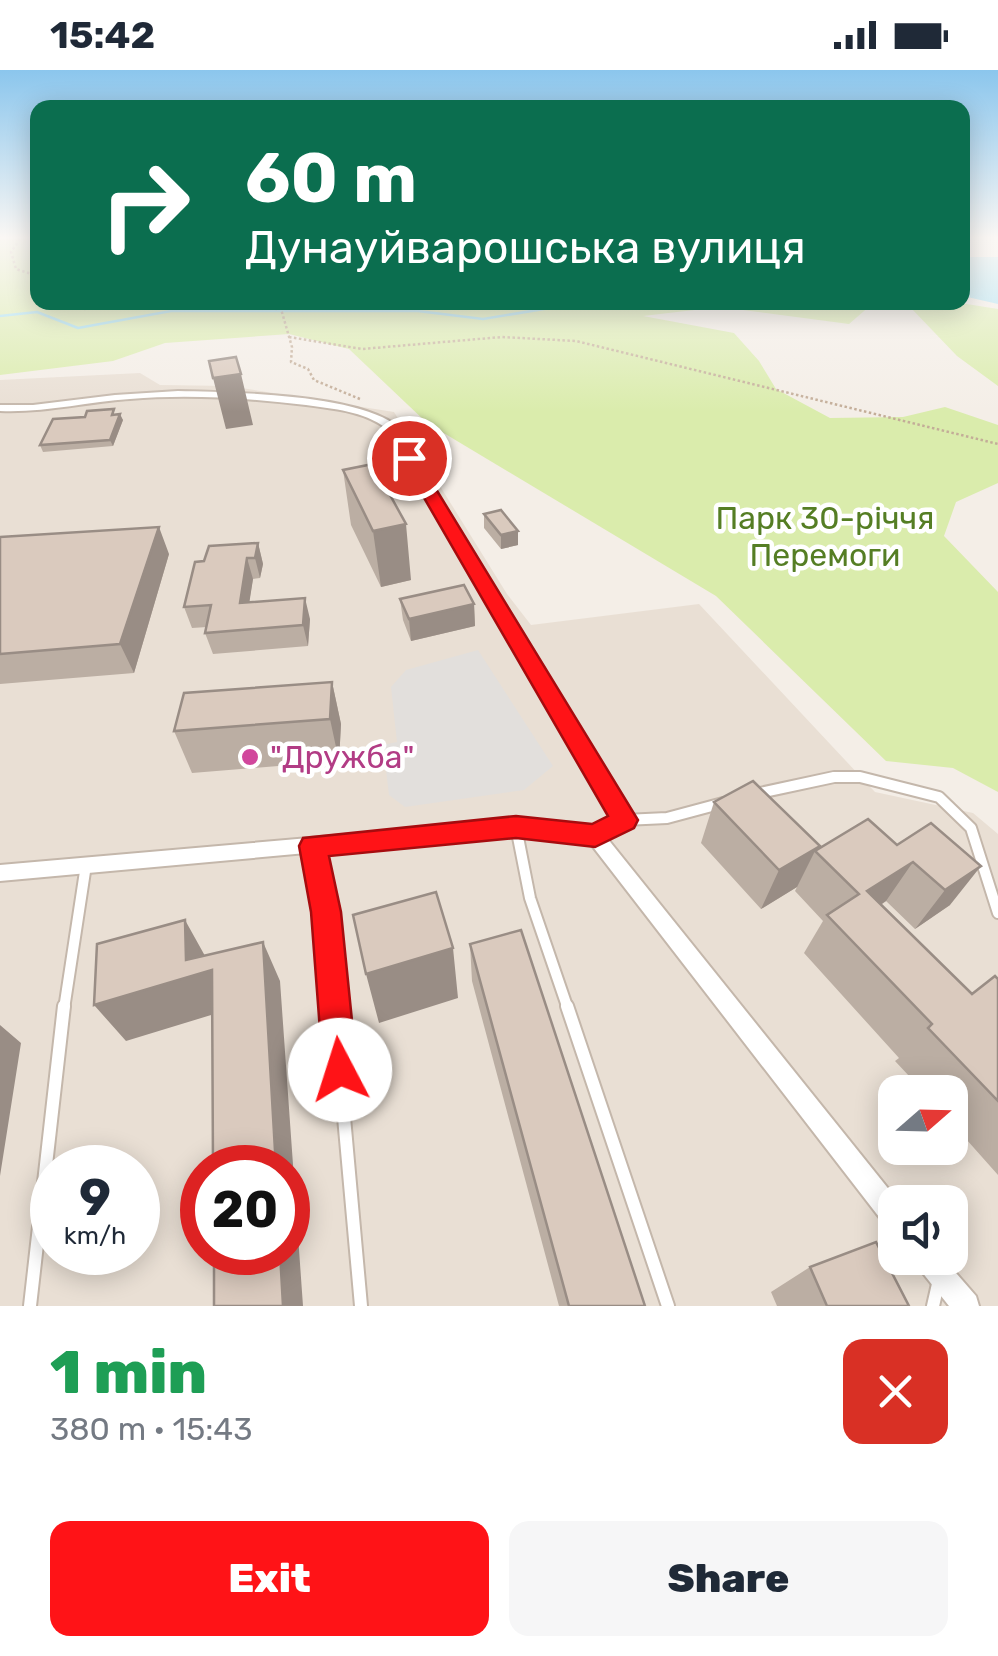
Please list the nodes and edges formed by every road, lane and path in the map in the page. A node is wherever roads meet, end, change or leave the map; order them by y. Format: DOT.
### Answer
graph roads {
  1 [pos="279,310"];
  2 [pos="289,337"];
  3 [pos="0,408"];
  4 [pos="358,410"];
  5 [pos="998,444"];
  6 [pos="624,820"];
  7 [pos="516,827"];
  8 [pos="595,836"];
  9 [pos="313,846"];
  10 [pos="86,864"];
  11 [pos="0,873"];
  12 [pos="998,913"];
  13 [pos="878,1195"];
  14 [pos="934,1275"];
  15 [pos="941,1275"];
  16 [pos="30,1306"];
  17 [pos="361,1306"];
  18 [pos="668,1306"];
  19 [pos="934,1306"];
  20 [pos="966,1306"];
  1 -- 2 [label="path"];
  2 -- 4 [label="path"];
  2 -- 5 [label="path"];
  3 -- 4 [label="street"];
  4 -- 6 [label="street"];
  6 -- 8 [label="street"];
  6 -- 12 [label="lane"];
  7 -- 8 [label="street"];
  7 -- 9 [label="street"];
  7 -- 18 [label="lane"];
  8 -- 13 [label="street"];
  9 -- 10 [label="street"];
  9 -- 17 [label="lane"];
  10 -- 11 [label="street"];
  10 -- 16 [label="lane"];
  14 -- 19 [label="lane"];
  15 -- 20 [label="street"];
}
